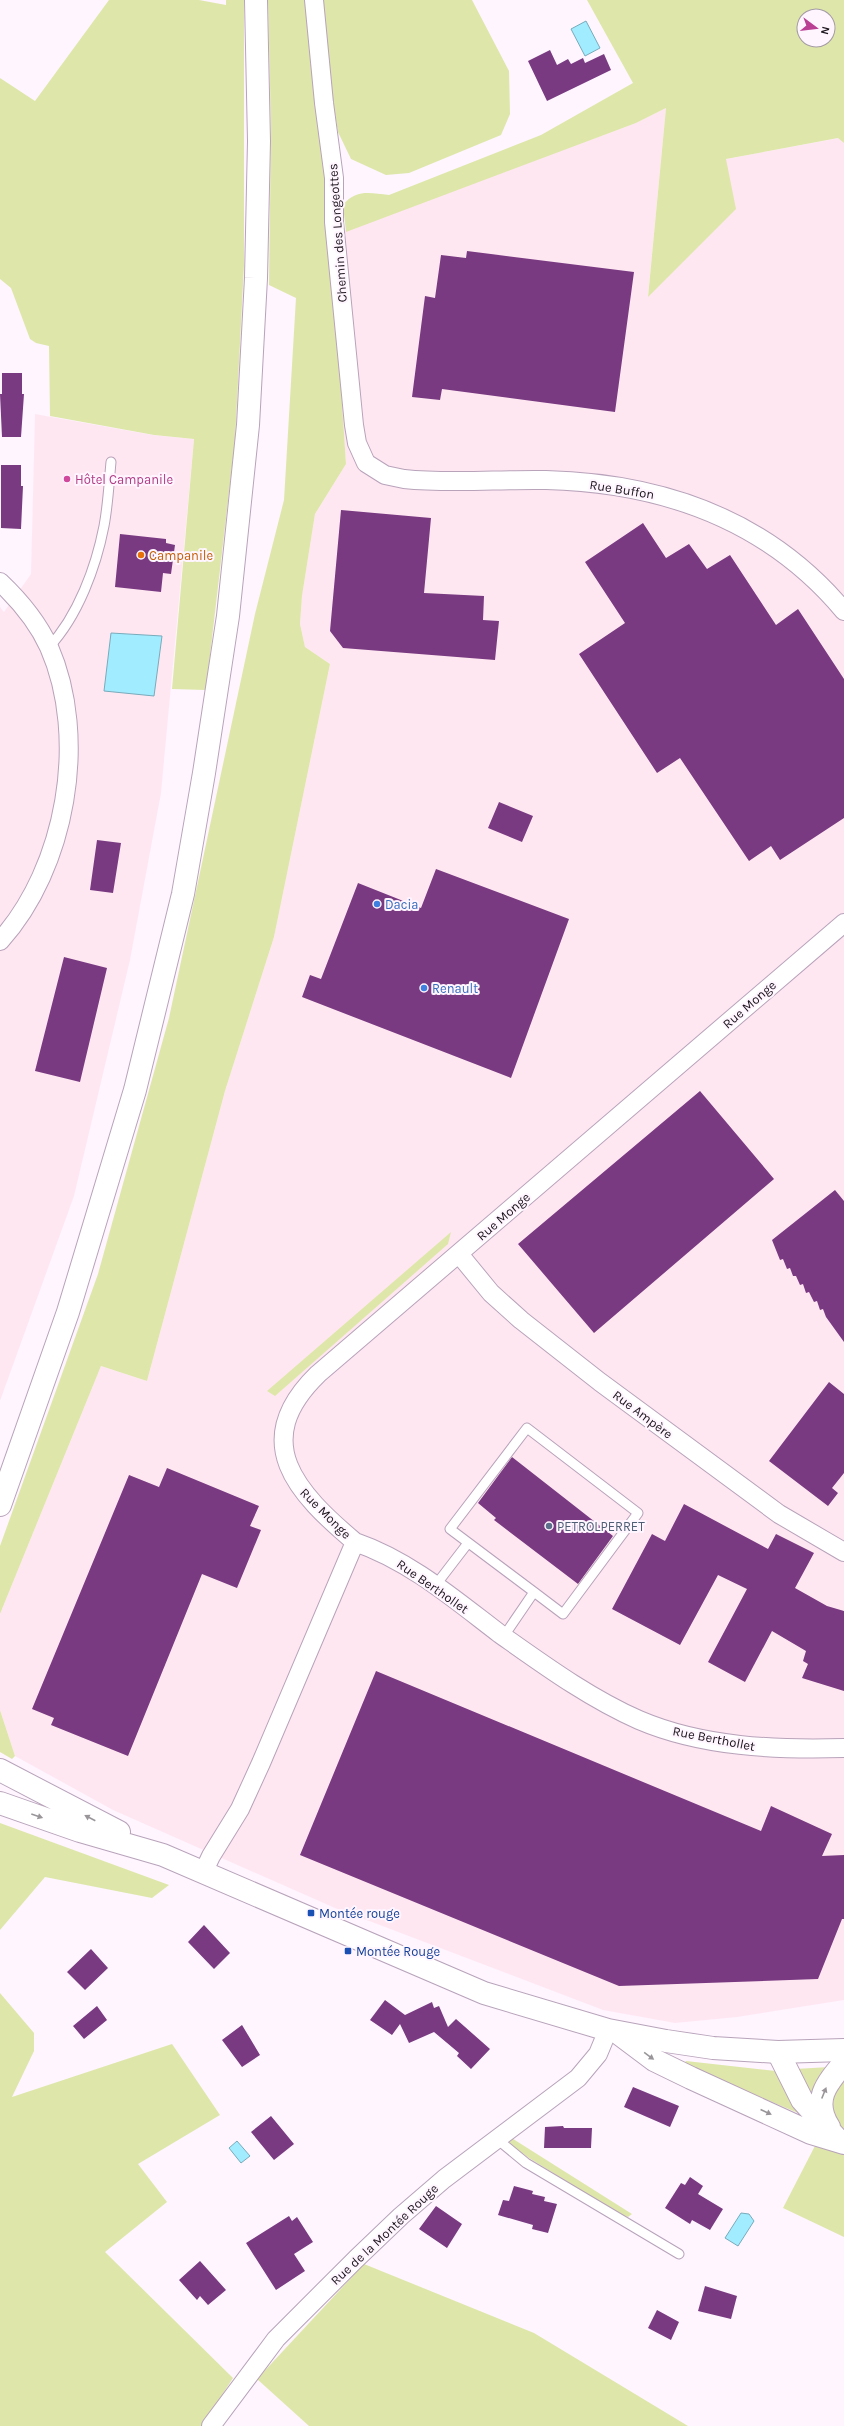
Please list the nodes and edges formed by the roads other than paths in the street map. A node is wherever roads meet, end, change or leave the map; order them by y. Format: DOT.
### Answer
graph roads {
  1 [pos="256,0"];
  2 [pos="314,0"];
  3 [pos="111,462"];
  4 [pos="366,463"];
  5 [pos="0,582"];
  6 [pos="844,611"];
  7 [pos="49,647"];
  8 [pos="844,923"];
  9 [pos="0,941"];
  10 [pos="459,1254"];
  11 [pos="13,1462"];
  12 [pos="0,1490"];
  13 [pos="0,1504"];
  14 [pos="355,1542"];
  15 [pos="468,1543"];
  16 [pos="844,1552"];
  17 [pos="435,1586"];
  18 [pos="534,1592"];
  19 [pos="504,1636"];
  20 [pos="844,1748"];
  21 [pos="0,1770"];
  22 [pos="0,1803"];
  23 [pos="162,1855"];
  24 [pos="203,1873"];
  25 [pos="605,2029"];
  26 [pos="844,2050"];
  27 [pos="778,2052"];
  28 [pos="844,2063"];
  29 [pos="497,2139"];
  30 [pos="841,2142"];
  31 [pos="679,2254"];
  32 [pos="211,2426"];
  1 -- 11 [label="main road"];
  2 -- 4 [label="street, Chemin des Longeottes"];
  3 -- 7 [label="lane"];
  4 -- 6 [label="street, Rue Buffon"];
  5 -- 7 [label="street"];
  7 -- 9 [label="street"];
  8 -- 10 [label="street, Rue Monge"];
  10 -- 14 [label="street, Rue Monge"];
  10 -- 16 [label="street, Rue Ampère"];
  11 -- 12 [label="main road"];
  11 -- 13 [label="main road"];
  14 -- 17 [label="street, Rue Berthollet"];
  14 -- 24 [label="street"];
  15 -- 17 [label="lane"];
  15 -- 18 [label="lane"];
  15 -- 18 [label="lane"];
  17 -- 19 [label="street, Rue Berthollet"];
  18 -- 19 [label="lane"];
  19 -- 20 [label="street, Rue Berthollet"];
  23 -- 21 [label="main road, one-way"];
  22 -- 23 [label="main road, one-way"];
  23 -- 24 [label="main road"];
  24 -- 25 [label="main road"];
  25 -- 27 [label="main road"];
  25 -- 29 [label="street, Rue de la Montée Rouge"];
  25 -- 30 [label="main road, one-way"];
  26 -- 27 [label="main road"];
  27 -- 30 [label="main road"];
  30 -- 28 [label="main road, one-way"];
  29 -- 31 [label="lane"];
  29 -- 32 [label="street, Rue de la Montée Rouge"];
}
